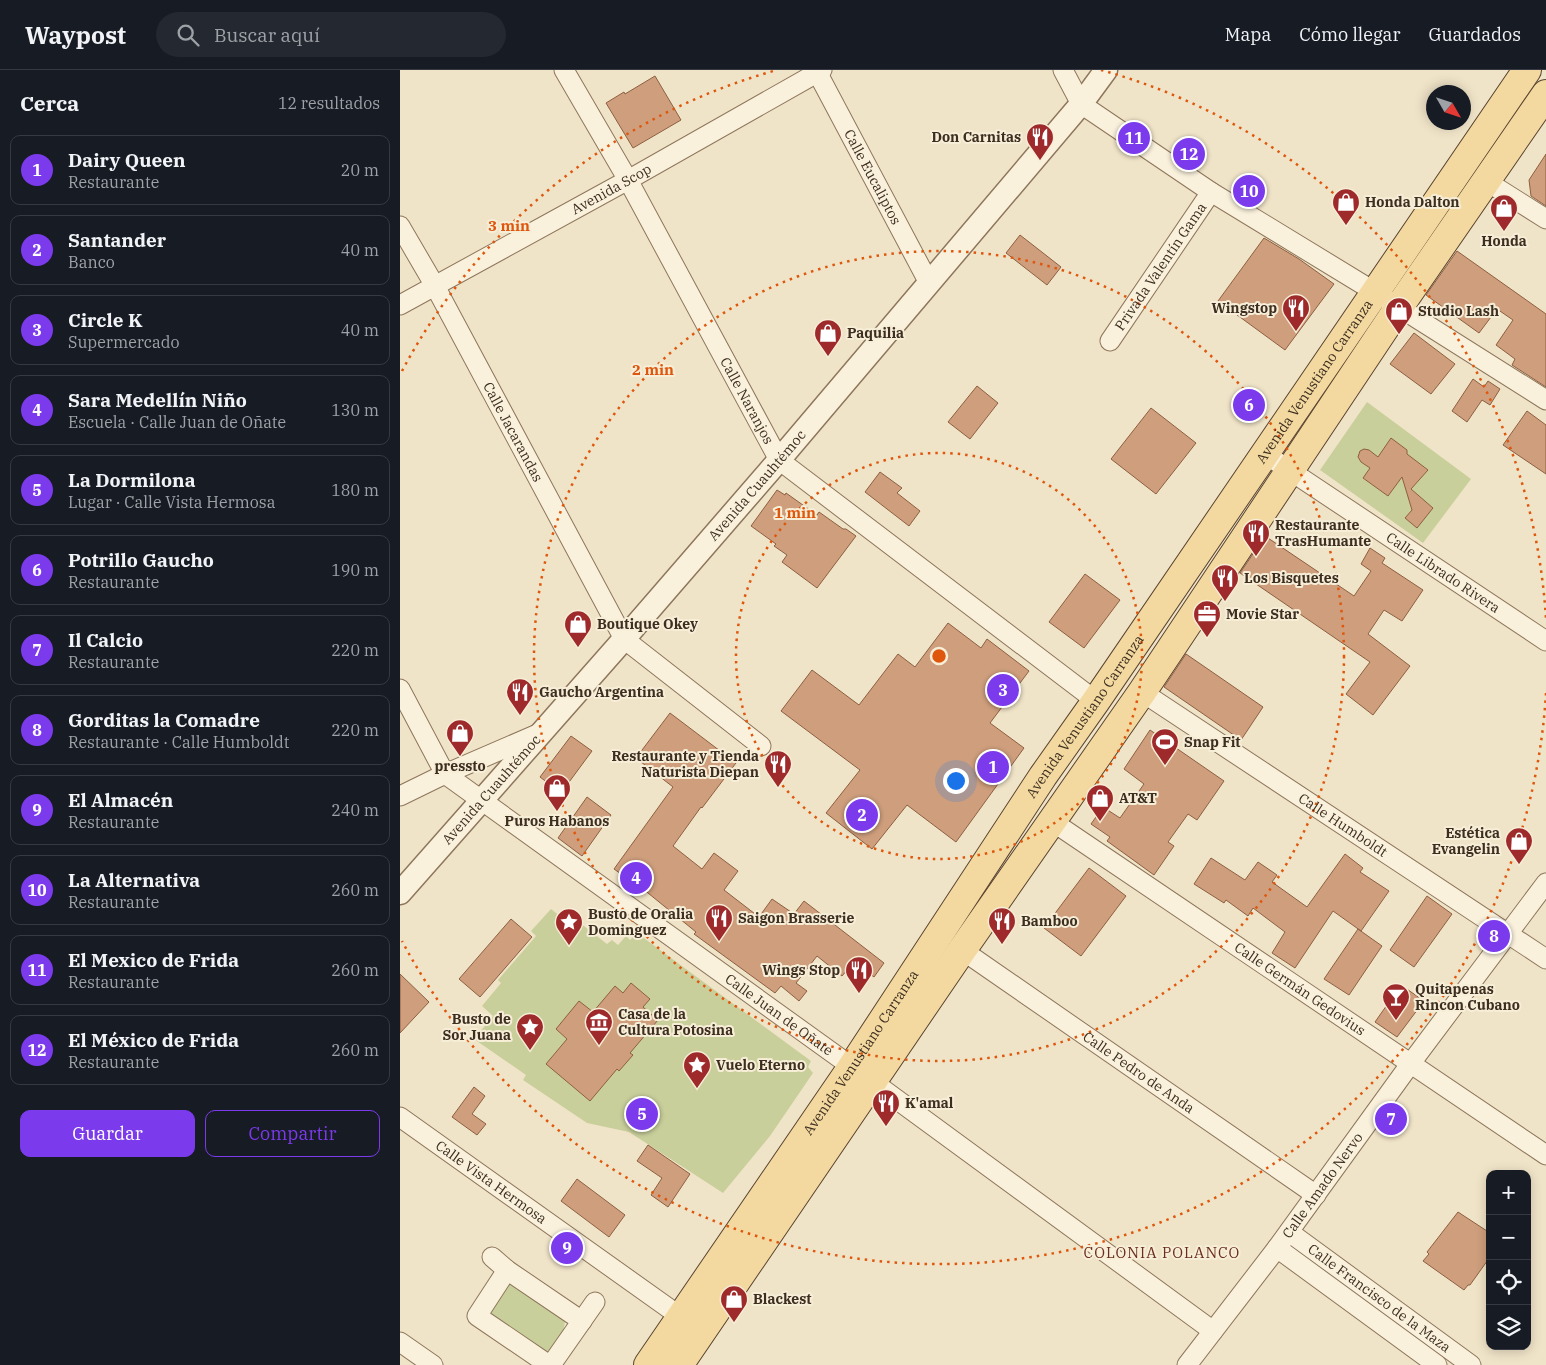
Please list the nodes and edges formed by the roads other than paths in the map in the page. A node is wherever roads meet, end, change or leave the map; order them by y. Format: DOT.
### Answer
graph roads {
  1 [pos="564,70"];
  2 [pos="1063,70"];
  3 [pos="1106,70"];
  4 [pos="1527,70"];
  5 [pos="818,71"];
  6 [pos="1546,94"];
  7 [pos="1081,104"];
  8 [pos="628,180"];
  9 [pos="1486,181"];
  10 [pos="1211,192"];
  11 [pos="1546,219"];
  12 [pos="400,226"];
  13 [pos="929,283"];
  14 [pos="435,286"];
  15 [pos="1375,292"];
  16 [pos="400,304"];
  17 [pos="1399,307"];
  18 [pos="1110,341"];
  19 [pos="1546,400"];
  20 [pos="1265,454"];
  21 [pos="779,460"];
  22 [pos="1289,470"];
  23 [pos="624,639"];
  24 [pos="1546,641"];
  25 [pos="400,689"];
  26 [pos="1142,692"];
  27 [pos="1096,701"];
  28 [pos="540,733"];
  29 [pos="761,746"];
  30 [pos="445,774"];
  31 [pos="400,796"];
  32 [pos="482,800"];
  33 [pos="1053,822"];
  34 [pos="1546,884"];
  35 [pos="400,893"];
  36 [pos="1509,934"];
  37 [pos="962,950"];
  38 [pos="1546,958"];
  39 [pos="1411,1063"];
  40 [pos="863,1074"];
  41 [pos="400,1117"];
  42 [pos="1546,1155"];
  43 [pos="1316,1195"];
  44 [pos="1288,1232"];
  45 [pos="1276,1248"];
  46 [pos="492,1258"];
  47 [pos="507,1270"];
  48 [pos="595,1302"];
  49 [pos="681,1317"];
  50 [pos="582,1321"];
  51 [pos="1213,1331"];
  52 [pos="400,1342"];
  53 [pos="432,1365"];
  54 [pos="550,1365"];
  55 [pos="648,1365"];
  56 [pos="679,1365"];
  57 [pos="1188,1365"];
  58 [pos="1437,1365"];
  59 [pos="1470,1365"];
  1 -- 8 [label="street, Calle Naranjos"];
  2 -- 7 [label="street"];
  3 -- 7 [label="street, Avenida Cuauhtémoc"];
  4 -- 15 [label="main road, Avenida Venustiano Carranza"];
  5 -- 8 [label="street, Avenida Scop"];
  5 -- 13 [label="street, Calle Eucaliptos"];
  6 -- 9 [label="main road, Avenida Venustiano Carranza"];
  7 -- 10 [label="street"];
  7 -- 13 [label="street, Avenida Cuauhtémoc"];
  8 -- 14 [label="street, Avenida Scop"];
  8 -- 21 [label="street, Calle Naranjos"];
  9 -- 11 [label="street"];
  9 -- 17 [label="main road, Avenida Venustiano Carranza"];
  10 -- 15 [label="street"];
  10 -- 18 [label="street, Privada Valentín Gama"];
  12 -- 14 [label="street, Calle Jacarandas"];
  13 -- 21 [label="street, Avenida Cuauhtémoc"];
  14 -- 16 [label="street, Avenida Scop"];
  14 -- 23 [label="street, Calle Jacarandas"];
  15 -- 17 [label="street"];
  15 -- 20 [label="main road, Avenida Venustiano Carranza"];
  17 -- 19 [label="street"];
  17 -- 22 [label="main road, Avenida Venustiano Carranza"];
  20 -- 22 [label="street, Calle Librado Rivera"];
  20 -- 27 [label="main road, Avenida Venustiano Carranza"];
  21 -- 23 [label="street, Avenida Cuauhtémoc"];
  21 -- 27 [label="street, Calle Naranjos"];
  22 -- 24 [label="street, Calle Librado Rivera"];
  22 -- 26 [label="main road, Avenida Venustiano Carranza"];
  23 -- 28 [label="street, Avenida Cuauhtémoc"];
  23 -- 29 [label="street"];
  25 -- 30 [label="street, Calle Juan de Oñate"];
  26 -- 33 [label="main road, Avenida Venustiano Carranza"];
  26 -- 36 [label="street, Calle Humboldt"];
  27 -- 40 [label="main road, Avenida Venustiano Carranza"];
  28 -- 30 [label="street"];
  28 -- 32 [label="street, Avenida Cuauhtémoc"];
  30 -- 31 [label="street"];
  30 -- 32 [label="street, Calle Juan de Oñate"];
  32 -- 35 [label="street, Avenida Cuauhtémoc"];
  32 -- 40 [label="street, Calle Juan de Oñate"];
  33 -- 37 [label="main road, Avenida Venustiano Carranza"];
  33 -- 39 [label="street, Calle Germán Gedovius"];
  34 -- 36 [label="street, Calle Amado Nervo"];
  36 -- 38 [label="street, Calle Humboldt"];
  36 -- 39 [label="street, Calle Amado Nervo"];
  37 -- 40 [label="main road, Avenida Venustiano Carranza"];
  37 -- 43 [label="street, Calle Pedro de Anda"];
  39 -- 42 [label="street, Calle Germán Gedovius"];
  39 -- 43 [label="street, Calle Amado Nervo"];
  40 -- 49 [label="main road, Avenida Venustiano Carranza"];
  40 -- 51 [label="street, Calle Juan de Oñate"];
  40 -- 56 [label="main road, Avenida Venustiano Carranza"];
  41 -- 49 [label="street, Calle Vista Hermosa"];
  43 -- 44 [label="street, Calle Amado Nervo"];
  44 -- 45 [label="street, Calle Amado Nervo"];
  44 -- 59 [label="street, Calle Francisco de la Maza"];
  45 -- 51 [label="street, Calle Amado Nervo"];
  45 -- 58 [label="street, Calle Francisco de la Maza"];
  46 -- 47 [label="street"];
  47 -- 50 [label="street"];
  47 -- 54 [label="street"];
  48 -- 50 [label="street"];
  49 -- 55 [label="main road, Avenida Venustiano Carranza"];
  50 -- 54 [label="street"];
  51 -- 57 [label="street, Calle Amado Nervo"];
  52 -- 53 [label="street"];
}
